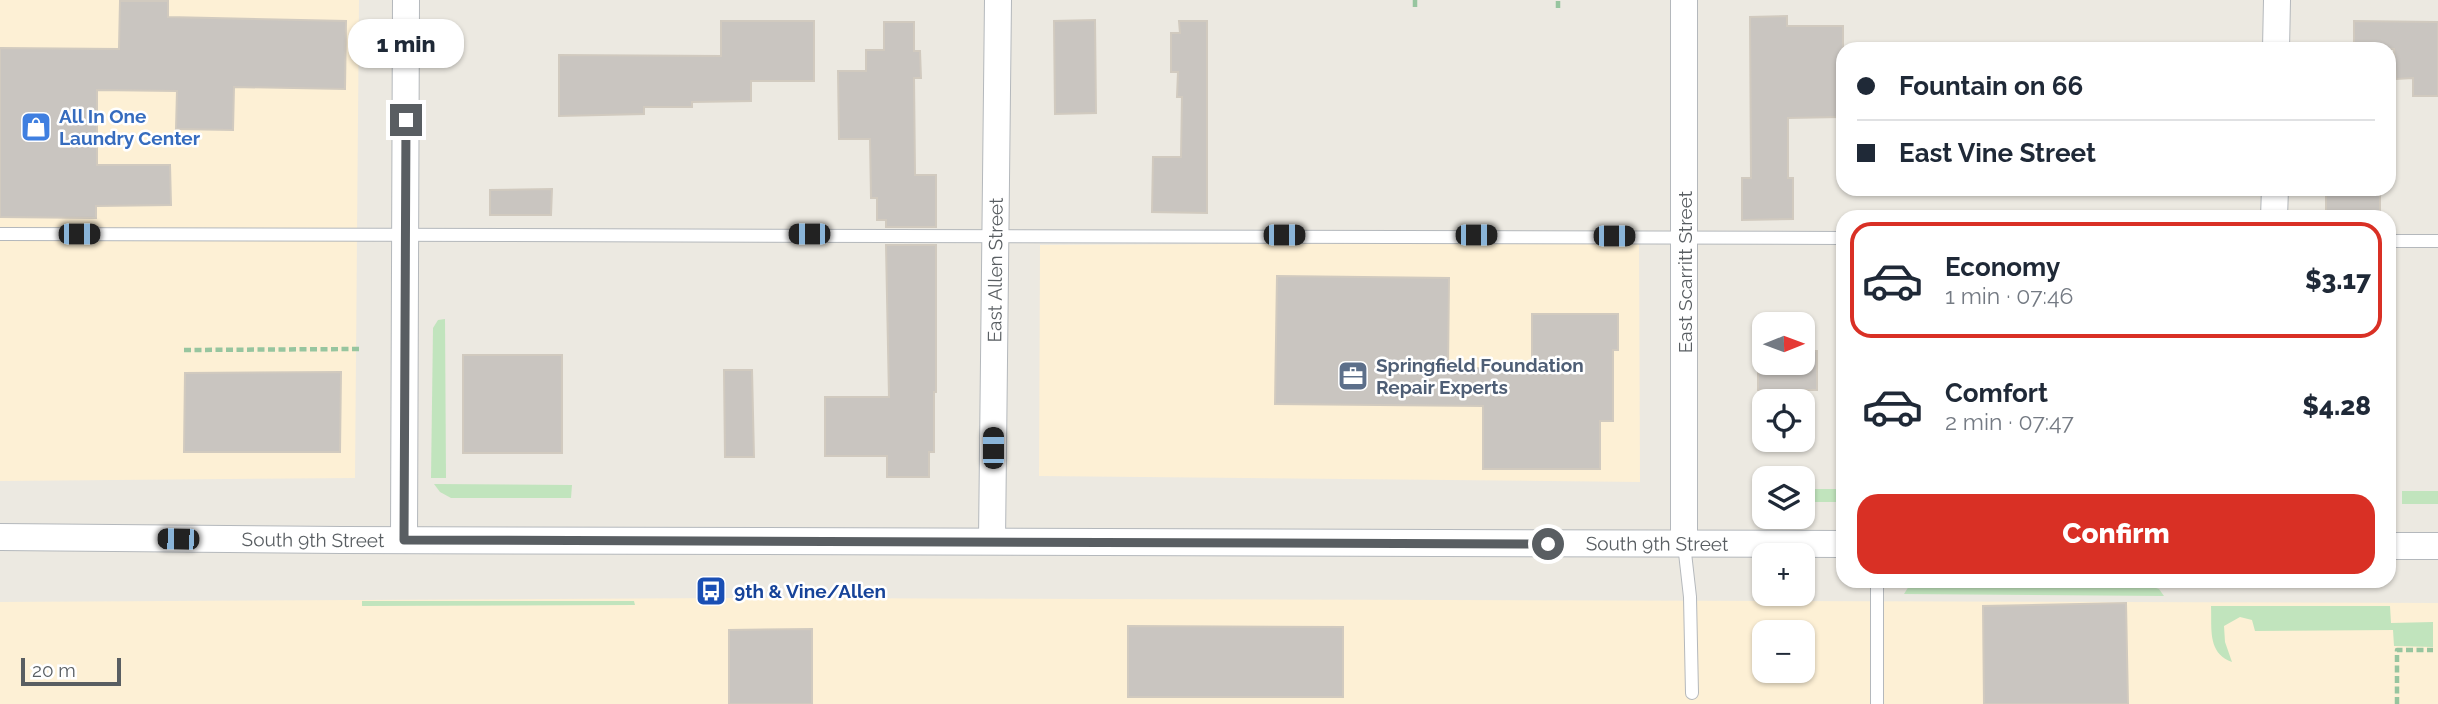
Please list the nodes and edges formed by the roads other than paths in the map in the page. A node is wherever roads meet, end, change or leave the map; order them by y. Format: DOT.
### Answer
graph roads {
  1 [pos="407,0"];
  2 [pos="998,0"];
  3 [pos="1684,0"];
  4 [pos="2277,0"];
  5 [pos="2276,42"];
  6 [pos="0,234"];
  7 [pos="406,234"];
  8 [pos="996,234"];
  9 [pos="1686,237"];
  10 [pos="1836,238"];
  11 [pos="2396,241"];
  12 [pos="2438,241"];
  13 [pos="0,537"];
  14 [pos="404,540"];
  15 [pos="992,541"];
  16 [pos="1684,544"];
  17 [pos="1836,544"];
  18 [pos="2396,546"];
  19 [pos="2438,547"];
  20 [pos="1877,588"];
  21 [pos="1692,692"];
  22 [pos="1877,704"];
  1 -- 7 [label="street"];
  2 -- 8 [label="street, East Allen Street"];
  3 -- 9 [label="street, East Scarritt Street"];
  4 -- 5 [label="street"];
  6 -- 7 [label="lane"];
  7 -- 8 [label="lane"];
  7 -- 14 [label="street"];
  8 -- 9 [label="lane"];
  8 -- 15 [label="street, East Allen Street"];
  9 -- 10 [label="lane"];
  9 -- 16 [label="street, East Scarritt Street"];
  11 -- 12 [label="lane"];
  13 -- 14 [label="street, South 9th Street"];
  14 -- 15 [label="street, South 9th Street"];
  15 -- 16 [label="street, South 9th Street"];
  16 -- 17 [label="street, South 9th Street"];
  16 -- 21 [label="lane"];
  18 -- 19 [label="street"];
  20 -- 22 [label="lane"];
}
